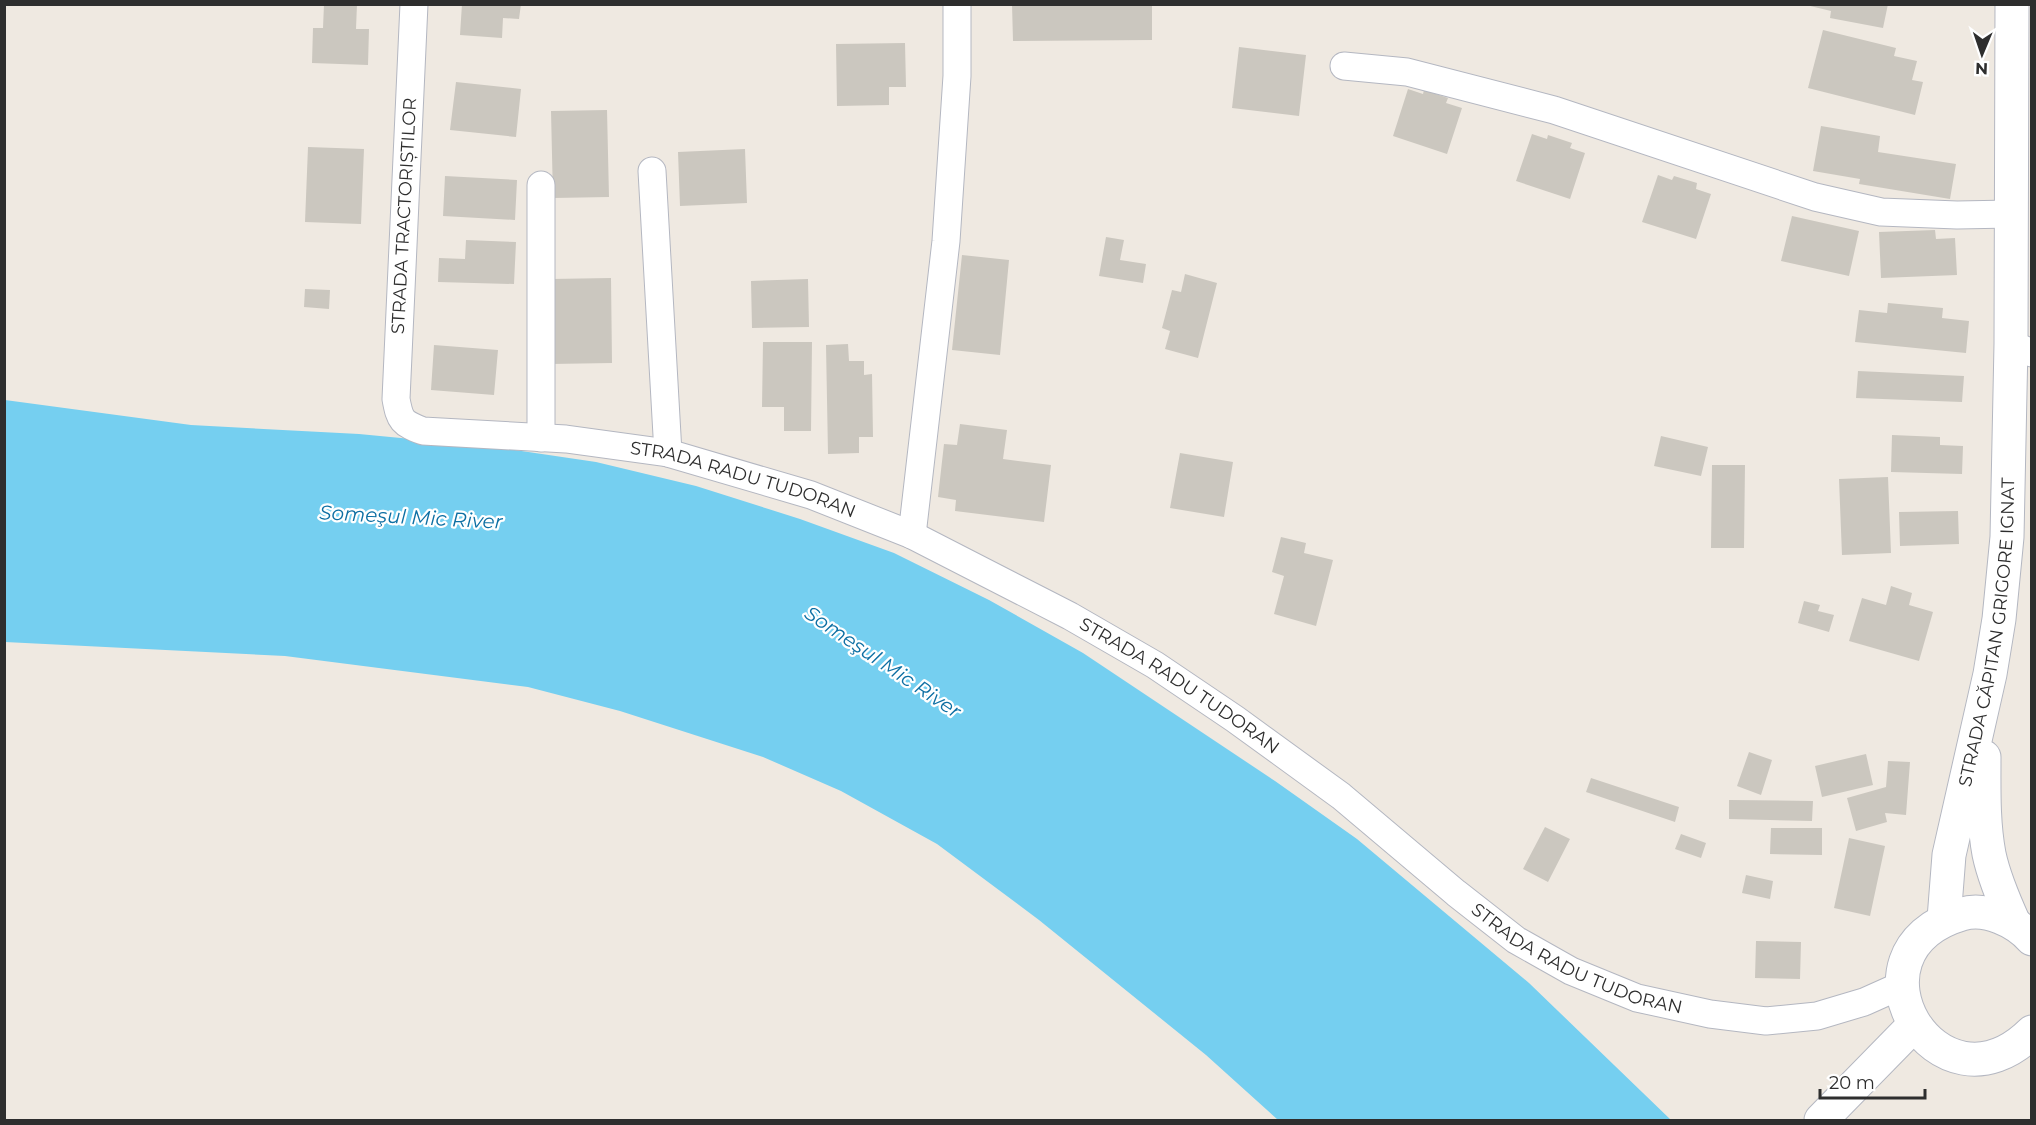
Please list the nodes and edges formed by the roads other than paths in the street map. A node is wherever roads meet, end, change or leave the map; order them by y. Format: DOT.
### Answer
graph roads {
  1 [pos="414,4"];
  2 [pos="957,4"];
  3 [pos="2012,4"];
  4 [pos="1344,66"];
  5 [pos="652,171"];
  6 [pos="541,185"];
  7 [pos="2011,214"];
  8 [pos="2021,349"];
  9 [pos="406,424"];
  10 [pos="541,438"];
  11 [pos="668,453"];
  12 [pos="912,535"];
  13 [pos="1990,674"];
  14 [pos="1944,919"];
  15 [pos="2023,931"];
  16 [pos="1902,985"];
  17 [pos="1914,1025"];
  18 [pos="2031,1032"];
  19 [pos="1821,1120"];
  1 -- 9 [label="street, STRADA TRACTORIȘTILOR"];
  2 -- 12 [label="street"];
  3 -- 7 [label="main road, STRADA CĂPITAN GRIGORE IGNAT"];
  4 -- 7 [label="street"];
  5 -- 11 [label="street"];
  6 -- 10 [label="street"];
  7 -- 8 [label="main road, STRADA CĂPITAN GRIGORE IGNAT"];
  8 -- 13 [label="main road, STRADA CĂPITAN GRIGORE IGNAT"];
  9 -- 10 [label="street, STRADA RADU TUDORAN"];
  10 -- 11 [label="street, STRADA RADU TUDORAN"];
  11 -- 12 [label="street, STRADA RADU TUDORAN"];
  12 -- 16 [label="street, STRADA RADU TUDORAN"];
  13 -- 14 [label="main road, STRADA CĂPITAN GRIGORE IGNAT"];
  13 -- 15 [label="main road"];
  14 -- 15 [label="main road"];
  14 -- 16 [label="main road"];
  16 -- 17 [label="main road"];
  17 -- 18 [label="main road"];
  17 -- 19 [label="main road"];
}
